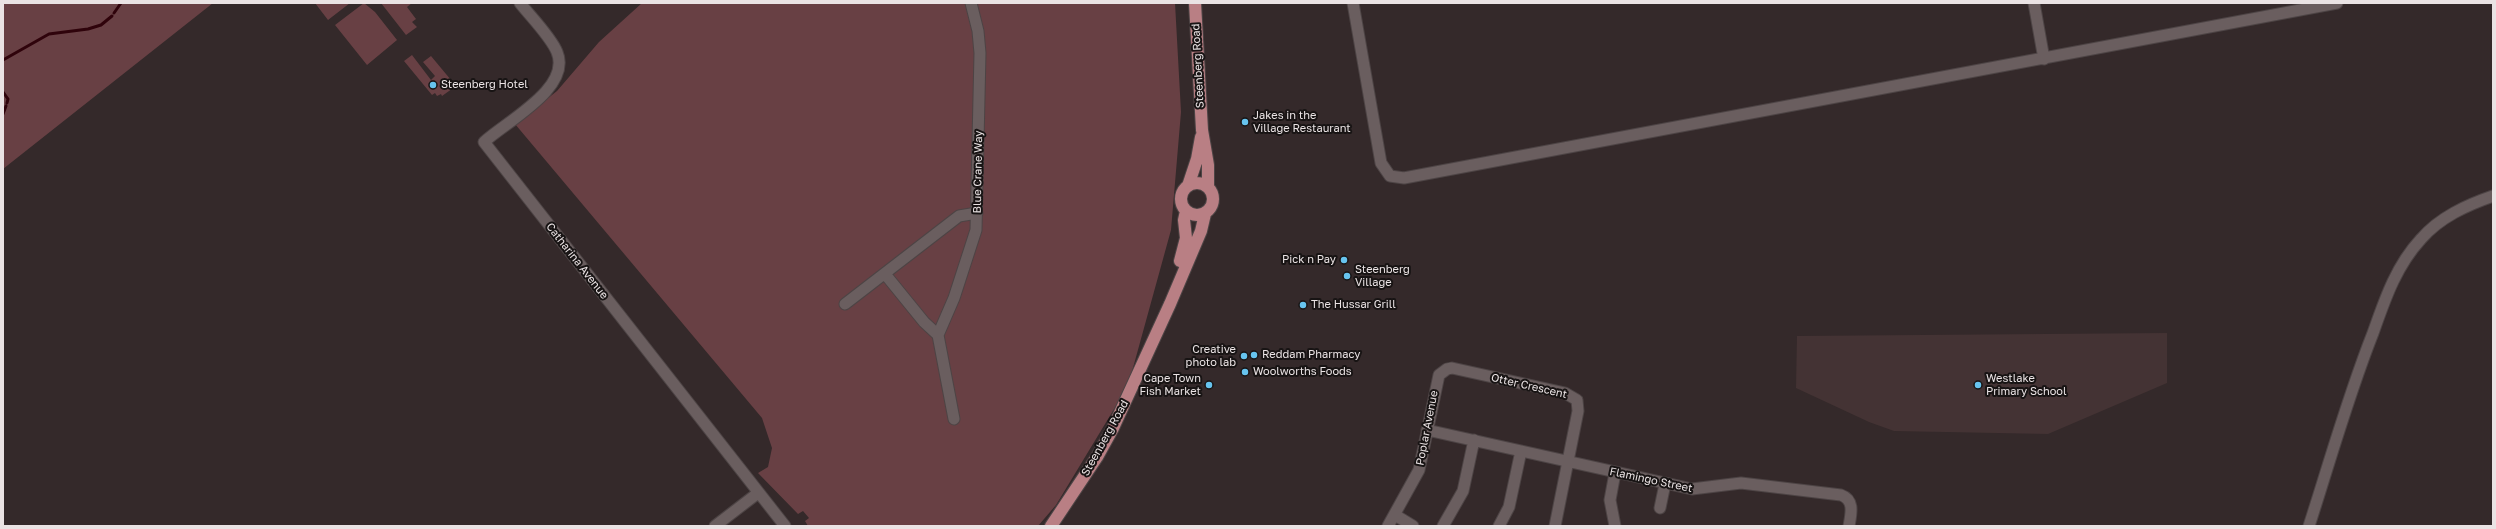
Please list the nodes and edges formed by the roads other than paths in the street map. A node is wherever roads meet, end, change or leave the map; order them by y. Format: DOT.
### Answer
graph roads {
  1 [pos="520,3"];
  2 [pos="971,3"];
  3 [pos="1195,3"];
  4 [pos="1353,3"];
  5 [pos="2034,3"];
  6 [pos="2337,3"];
  7 [pos="2300,6"];
  8 [pos="2044,59"];
  9 [pos="1202,130"];
  10 [pos="1188,186"];
  11 [pos="1208,187"];
  12 [pos="2493,196"];
  13 [pos="1186,211"];
  14 [pos="977,213"];
  15 [pos="1205,214"];
  16 [pos="885,274"];
  17 [pos="844,304"];
  18 [pos="1160,323"];
  19 [pos="938,335"];
  20 [pos="1443,371"];
  21 [pos="954,418"];
  22 [pos="1427,430"];
  23 [pos="1474,440"];
  24 [pos="1521,451"];
  25 [pos="1569,462"];
  26 [pos="1615,473"];
  27 [pos="1664,484"];
  28 [pos="758,492"];
  29 [pos="1660,508"];
  30 [pos="1395,515"];
  31 [pos="715,526"];
  32 [pos="785,526"];
  33 [pos="1051,526"];
  34 [pos="1388,526"];
  35 [pos="1413,526"];
  36 [pos="1443,526"];
  37 [pos="1499,526"];
  38 [pos="1555,526"];
  39 [pos="1615,526"];
  40 [pos="1849,526"];
  41 [pos="2309,526"];
  1 -- 28 [label="street, Catharina Avenue"];
  2 -- 14 [label="street, Blue Crane Way"];
  3 -- 9 [label="main road, Steenberg Road"];
  4 -- 8 [label="street"];
  5 -- 8 [label="street"];
  6 -- 7 [label="street"];
  7 -- 8 [label="street"];
  9 -- 10 [label="main road, Steenberg Road"];
  9 -- 11 [label="main road, Steenberg Road"];
  10 -- 11 [label="main road"];
  10 -- 13 [label="main road"];
  11 -- 15 [label="main road"];
  12 -- 41 [label="street"];
  13 -- 15 [label="main road"];
  13 -- 18 [label="main road, Steenberg Road"];
  14 -- 16 [label="street"];
  14 -- 19 [label="street, Blue Crane Way"];
  15 -- 18 [label="main road, Steenberg Road"];
  16 -- 17 [label="street"];
  16 -- 19 [label="street"];
  18 -- 33 [label="main road, Steenberg Road"];
  19 -- 21 [label="street"];
  20 -- 22 [label="street, Poplar Avenue"];
  20 -- 25 [label="street, Otter Crescent"];
  22 -- 23 [label="street, Flamingo Street"];
  22 -- 30 [label="street, Poplar Avenue"];
  23 -- 24 [label="street, Flamingo Street"];
  23 -- 36 [label="street"];
  24 -- 25 [label="street, Flamingo Street"];
  24 -- 37 [label="street"];
  25 -- 26 [label="street, Flamingo Street"];
  25 -- 38 [label="street, Otter Crescent"];
  26 -- 27 [label="street, Flamingo Street"];
  26 -- 39 [label="street"];
  27 -- 29 [label="street"];
  27 -- 40 [label="street, Flamingo Street"];
  28 -- 31 [label="street"];
  28 -- 32 [label="street, Catharina Avenue"];
  30 -- 34 [label="street, Poplar Avenue"];
  30 -- 35 [label="street"];
}
